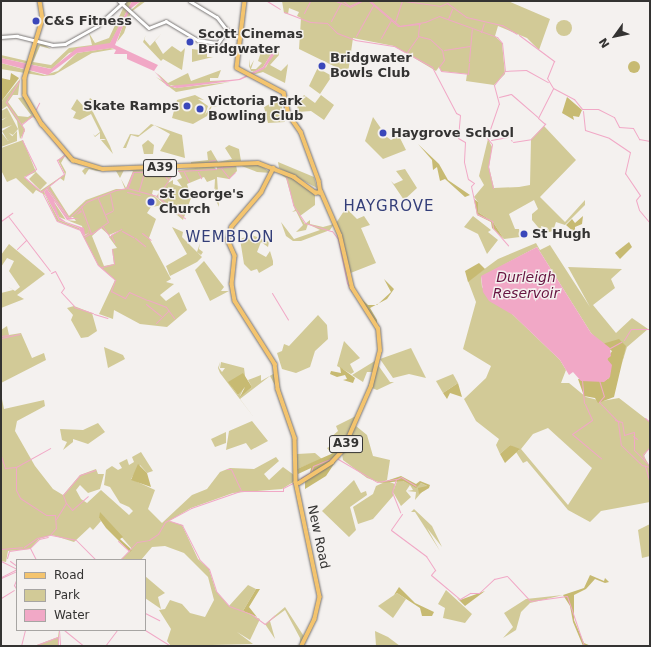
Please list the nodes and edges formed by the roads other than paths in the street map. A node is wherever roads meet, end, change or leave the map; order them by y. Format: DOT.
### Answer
graph roads {
  1 [pos="40,1"];
  2 [pos="246,1"];
  3 [pos="123,2"];
  4 [pos="191,2"];
  5 [pos="114,12"];
  6 [pos="227,32"];
  7 [pos="240,36"];
  8 [pos="1,37"];
  9 [pos="32,39"];
  10 [pos="36,41"];
  11 [pos="34,49"];
  12 [pos="274,168"];
  13 [pos="319,192"];
  14 [pos="299,485"];
  15 [pos="302,646"];
  1 -- 10 [label="main road, A39"];
  2 -- 7 [label="main road, A39"];
  3 -- 5 [label="street"];
  3 -- 5 [label="street"];
  3 -- 6 [label="street"];
  4 -- 6 [label="street"];
  5 -- 10 [label="street"];
  6 -- 7 [label="street"];
  7 -- 13 [label="main road, A39"];
  8 -- 9 [label="street"];
  9 -- 10 [label="street"];
  9 -- 11 [label="street"];
  10 -- 11 [label="main road, A39"];
  11 -- 12 [label="main road, A39"];
  12 -- 13 [label="main road, A39"];
  12 -- 14 [label="main road, New Road"];
  13 -- 14 [label="main road, A39"];
  14 -- 15 [label="main road, New Road"];
}
